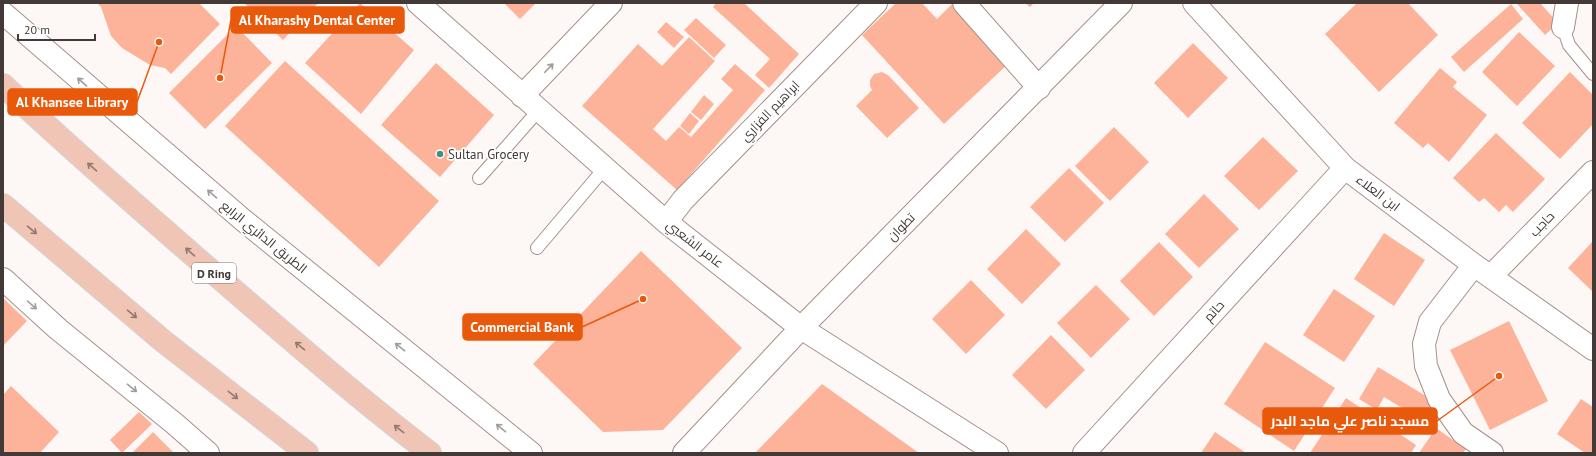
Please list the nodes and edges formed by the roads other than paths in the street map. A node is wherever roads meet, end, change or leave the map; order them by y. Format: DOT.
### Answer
graph roads {
  1 [pos="418,3"];
  2 [pos="611,3"];
  3 [pos="876,3"];
  4 [pos="964,3"];
  5 [pos="1121,3"];
  6 [pos="1194,3"];
  7 [pos="1567,3"];
  8 [pos="3,14"];
  9 [pos="1564,26"];
  10 [pos="1593,74"];
  11 [pos="3,85"];
  12 [pos="1039,88"];
  13 [pos="522,96"];
  14 [pos="538,111"];
  15 [pos="604,168"];
  16 [pos="1345,168"];
  17 [pos="1593,172"];
  18 [pos="479,178"];
  19 [pos="3,205"];
  20 [pos="666,222"];
  21 [pos="537,248"];
  22 [pos="1482,271"];
  23 [pos="3,279"];
  24 [pos="801,328"];
  25 [pos="1593,349"];
  26 [pos="208,453"];
  27 [pos="307,453"];
  28 [pos="430,453"];
  29 [pos="531,453"];
  30 [pos="684,453"];
  31 [pos="997,453"];
  32 [pos="1084,453"];
  33 [pos="1492,453"];
  1 -- 13 [label="street, عامر الشعبي"];
  13 -- 2 [label="street, one-way"];
  3 -- 20 [label="street, ابراهيم الفزاري"];
  4 -- 12 [label="street"];
  5 -- 12 [label="street, تطوان"];
  6 -- 16 [label="street, ابن العلاء"];
  7 -- 9 [label="street"];
  29 -- 8 [label="street, الطريق الدائري الرابع, one-way"];
  9 -- 10 [label="lane"];
  28 -- 11 [label="main road, D Ring, one-way"];
  12 -- 24 [label="street, تطوان"];
  13 -- 14 [label="street, عامر الشعبي"];
  14 -- 15 [label="street, عامر الشعبي"];
  14 -- 18 [label="lane"];
  15 -- 20 [label="street, عامر الشعبي"];
  15 -- 21 [label="lane"];
  16 -- 22 [label="street, ابن العلاء"];
  16 -- 32 [label="street, حاتم"];
  17 -- 22 [label="street, حاجب"];
  19 -- 27 [label="main road, one-way"];
  20 -- 24 [label="street, عامر الشعبي"];
  22 -- 25 [label="street, ابن العلاء"];
  22 -- 33 [label="street"];
  23 -- 26 [label="street, one-way"];
  24 -- 30 [label="street, تطوان"];
  24 -- 31 [label="street, عامر الشعبي"];
}
